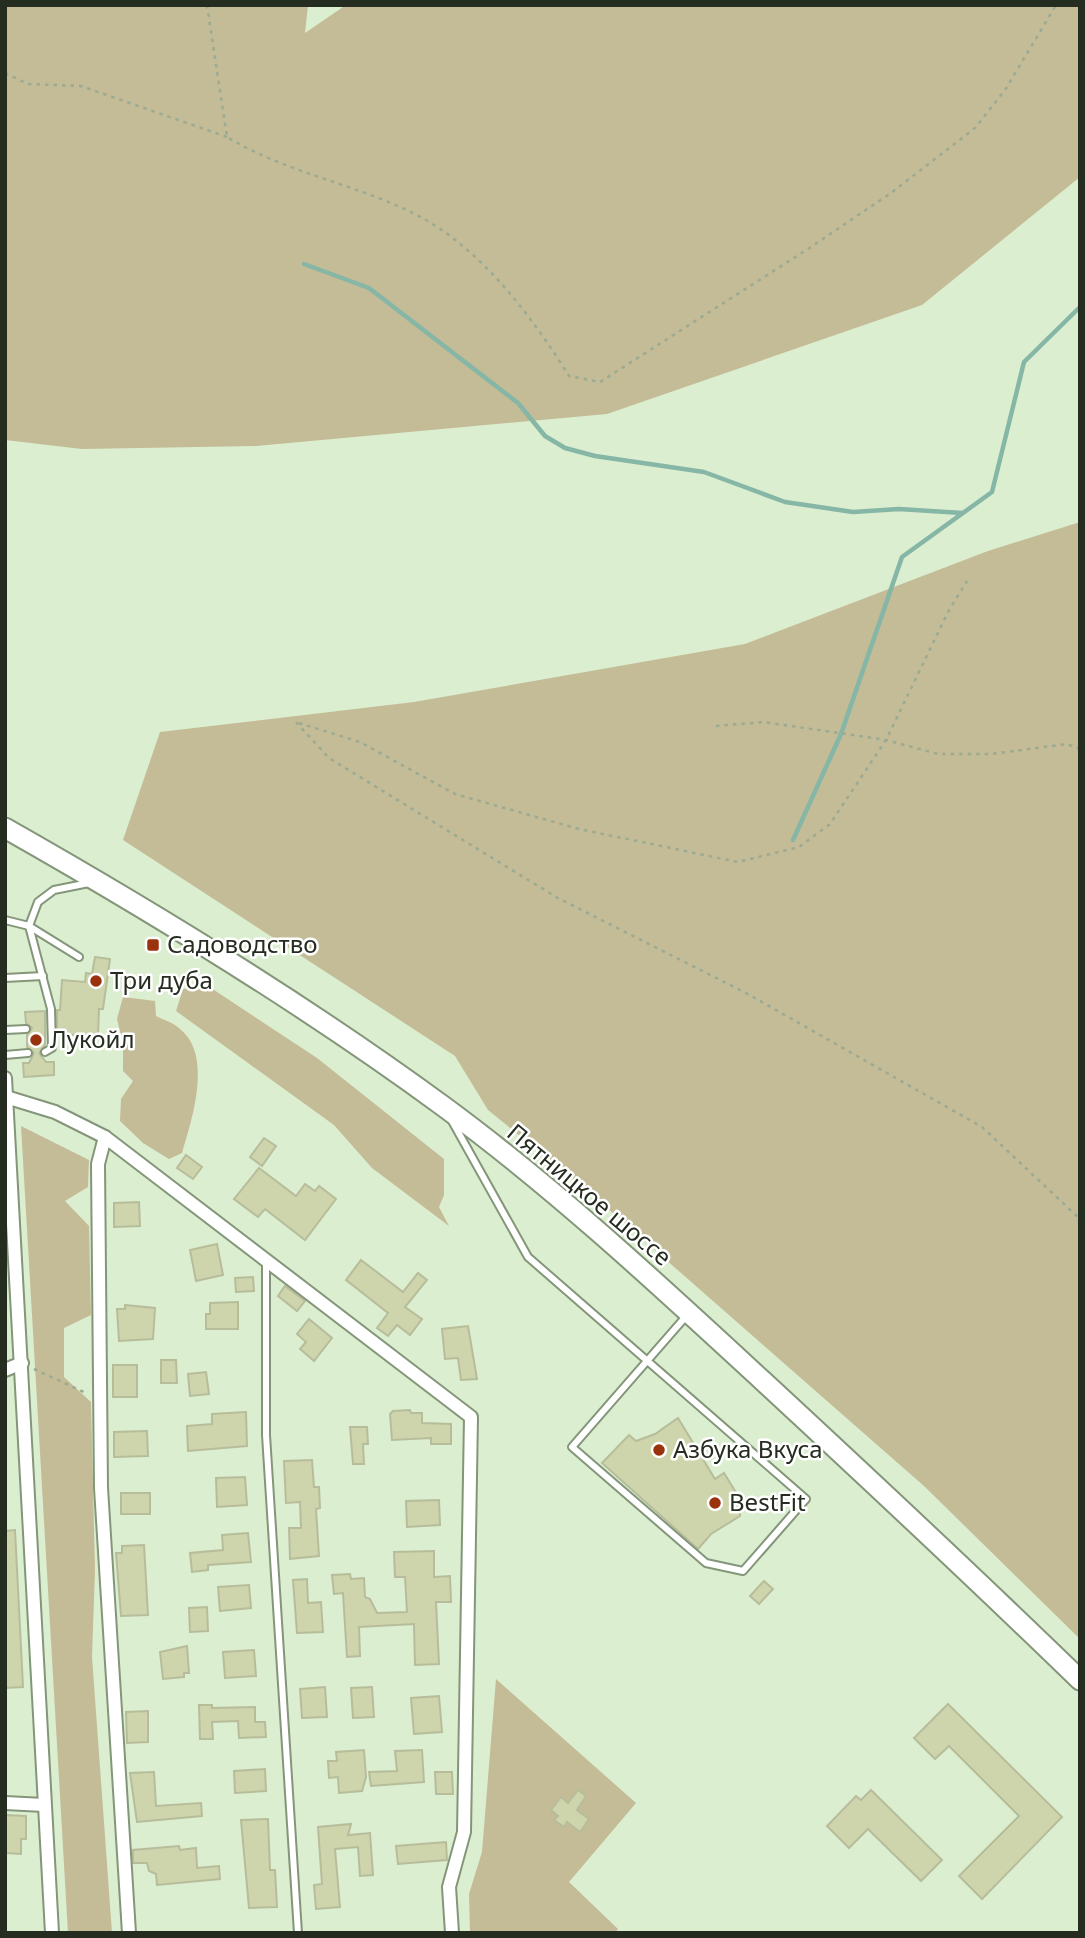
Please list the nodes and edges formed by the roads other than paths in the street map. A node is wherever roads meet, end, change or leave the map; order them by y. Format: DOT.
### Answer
graph roads {
  1 [pos="5,828"];
  2 [pos="98,881"];
  3 [pos="5,920"];
  4 [pos="29,926"];
  5 [pos="79,957"];
  6 [pos="43,976"];
  7 [pos="5,978"];
  8 [pos="26,1029"];
  9 [pos="5,1030"];
  10 [pos="46,1052"];
  11 [pos="28,1053"];
  12 [pos="5,1055"];
  13 [pos="5,1078"];
  14 [pos="6,1097"];
  15 [pos="445,1108"];
  16 [pos="105,1137"];
  17 [pos="266,1258"];
  18 [pos="689,1312"];
  19 [pos="648,1359"];
  20 [pos="22,1363"];
  21 [pos="5,1370"];
  22 [pos="1080,1680"];
  23 [pos="5,1803"];
  24 [pos="44,1805"];
  25 [pos="52,1933"];
  26 [pos="129,1933"];
  27 [pos="298,1933"];
  28 [pos="452,1933"];
  1 -- 2 [label="main road, Пятницкое шоссе"];
  2 -- 4 [label="lane"];
  2 -- 15 [label="main road, Пятницкое шоссе"];
  3 -- 4 [label="lane"];
  4 -- 5 [label="lane"];
  4 -- 6 [label="lane"];
  6 -- 7 [label="lane"];
  6 -- 10 [label="lane"];
  8 -- 9 [label="lane"];
  11 -- 12 [label="lane"];
  13 -- 14 [label="street"];
  14 -- 16 [label="street"];
  14 -- 20 [label="street"];
  15 -- 18 [label="main road, Пятницкое шоссе"];
  15 -- 19 [label="lane"];
  16 -- 17 [label="street"];
  16 -- 26 [label="street"];
  17 -- 27 [label="lane"];
  17 -- 28 [label="street"];
  18 -- 19 [label="lane"];
  18 -- 22 [label="main road, Пятницкое шоссе"];
  19 -- 19 [label="lane"];
  20 -- 21 [label="street"];
  20 -- 24 [label="street"];
  23 -- 24 [label="street"];
  24 -- 25 [label="street"];
}
